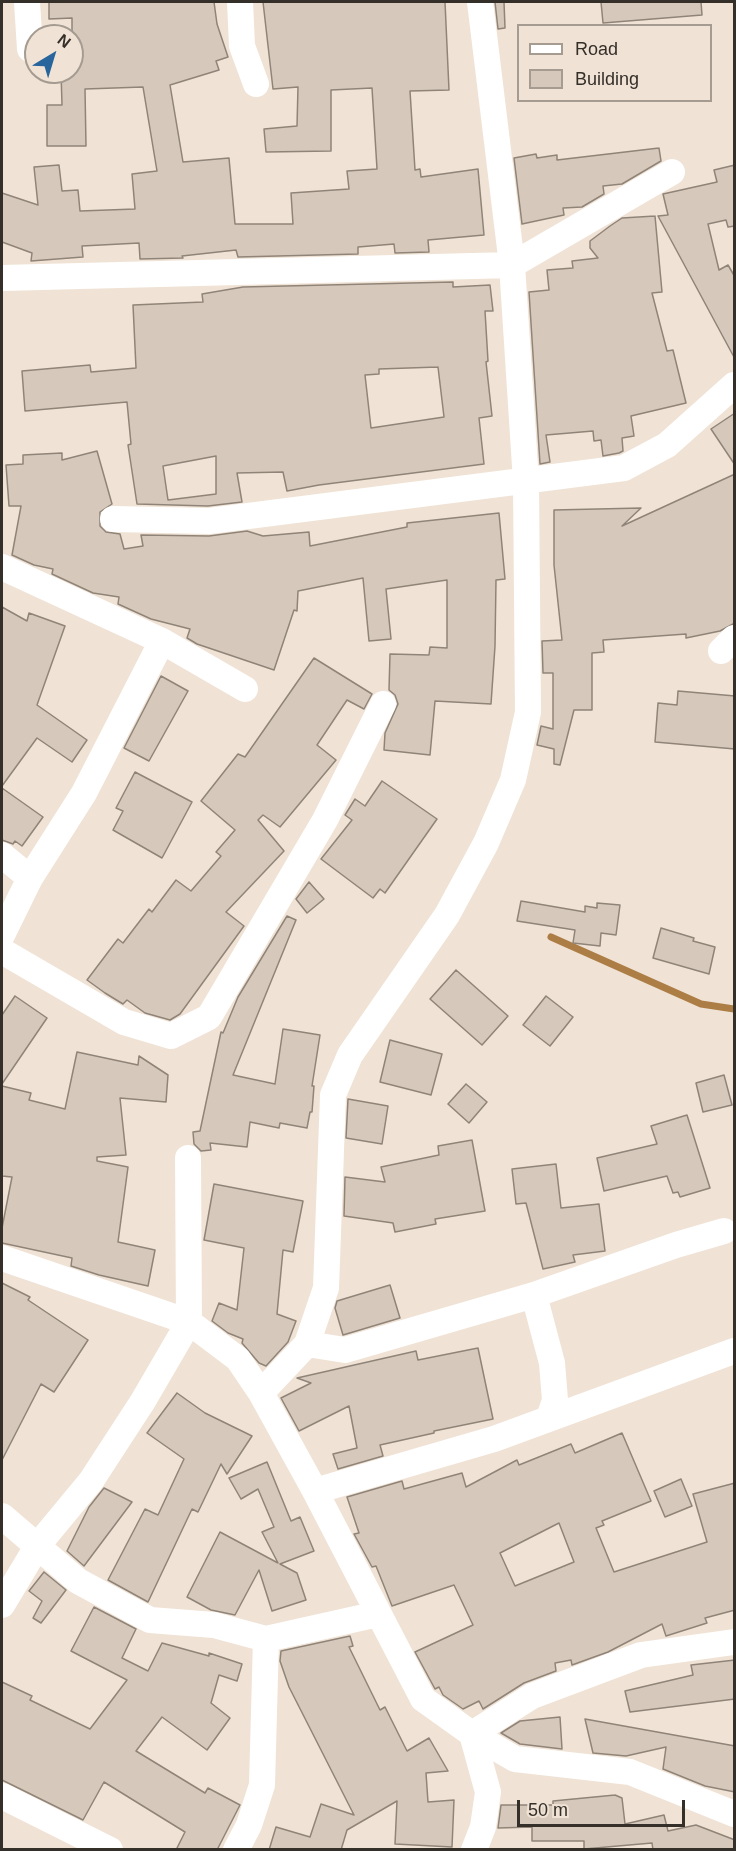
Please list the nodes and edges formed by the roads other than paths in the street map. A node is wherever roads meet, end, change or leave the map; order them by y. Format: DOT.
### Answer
graph roads {
  1 [pos="27,2"];
  2 [pos="240,2"];
  3 [pos="480,2"];
  4 [pos="28,24"];
  5 [pos="256,84"];
  6 [pos="672,172"];
  7 [pos="512,265"];
  8 [pos="2,278"];
  9 [pos="735,385"];
  10 [pos="526,482"];
  11 [pos="113,519"];
  12 [pos="2,567"];
  13 [pos="162,640"];
  14 [pos="245,689"];
  15 [pos="383,704"];
  16 [pos="2,855"];
  17 [pos="30,878"];
  18 [pos="2,935"];
  19 [pos="2,951"];
  20 [pos="189,1158"];
  21 [pos="724,1231"];
  22 [pos="2,1258"];
  23 [pos="534,1295"];
  24 [pos="189,1322"];
  25 [pos="307,1344"];
  26 [pos="735,1351"];
  27 [pos="261,1393"];
  28 [pos="549,1418"];
  29 [pos="315,1491"];
  30 [pos="2,1515"];
  31 [pos="38,1545"];
  32 [pos="2,1605"];
  33 [pos="378,1614"];
  34 [pos="266,1639"];
  35 [pos="735,1642"];
  36 [pos="472,1734"];
  37 [pos="2,1796"];
  38 [pos="735,1814"];
  39 [pos="110,1850"];
  40 [pos="236,1850"];
  41 [pos="474,1850"];
  1 -- 4 [label="street"];
  2 -- 5 [label="street"];
  3 -- 7 [label="street"];
  6 -- 7 [label="street"];
  7 -- 8 [label="street"];
  7 -- 10 [label="street"];
  9 -- 10 [label="street"];
  10 -- 11 [label="street"];
  10 -- 25 [label="street"];
  12 -- 13 [label="street"];
  13 -- 14 [label="street"];
  13 -- 17 [label="street"];
  15 -- 19 [label="street"];
  16 -- 17 [label="street"];
  17 -- 18 [label="street"];
  20 -- 24 [label="street"];
  21 -- 23 [label="street"];
  22 -- 24 [label="street"];
  23 -- 25 [label="street"];
  23 -- 28 [label="street"];
  24 -- 27 [label="street"];
  24 -- 31 [label="street"];
  25 -- 27 [label="street"];
  26 -- 28 [label="street"];
  27 -- 29 [label="street"];
  28 -- 29 [label="street"];
  29 -- 33 [label="street"];
  30 -- 31 [label="street"];
  31 -- 32 [label="street"];
  31 -- 34 [label="street"];
  33 -- 34 [label="street"];
  33 -- 36 [label="street"];
  34 -- 40 [label="street"];
  35 -- 36 [label="street"];
  36 -- 38 [label="street"];
  36 -- 41 [label="street"];
  37 -- 39 [label="street"];
}
